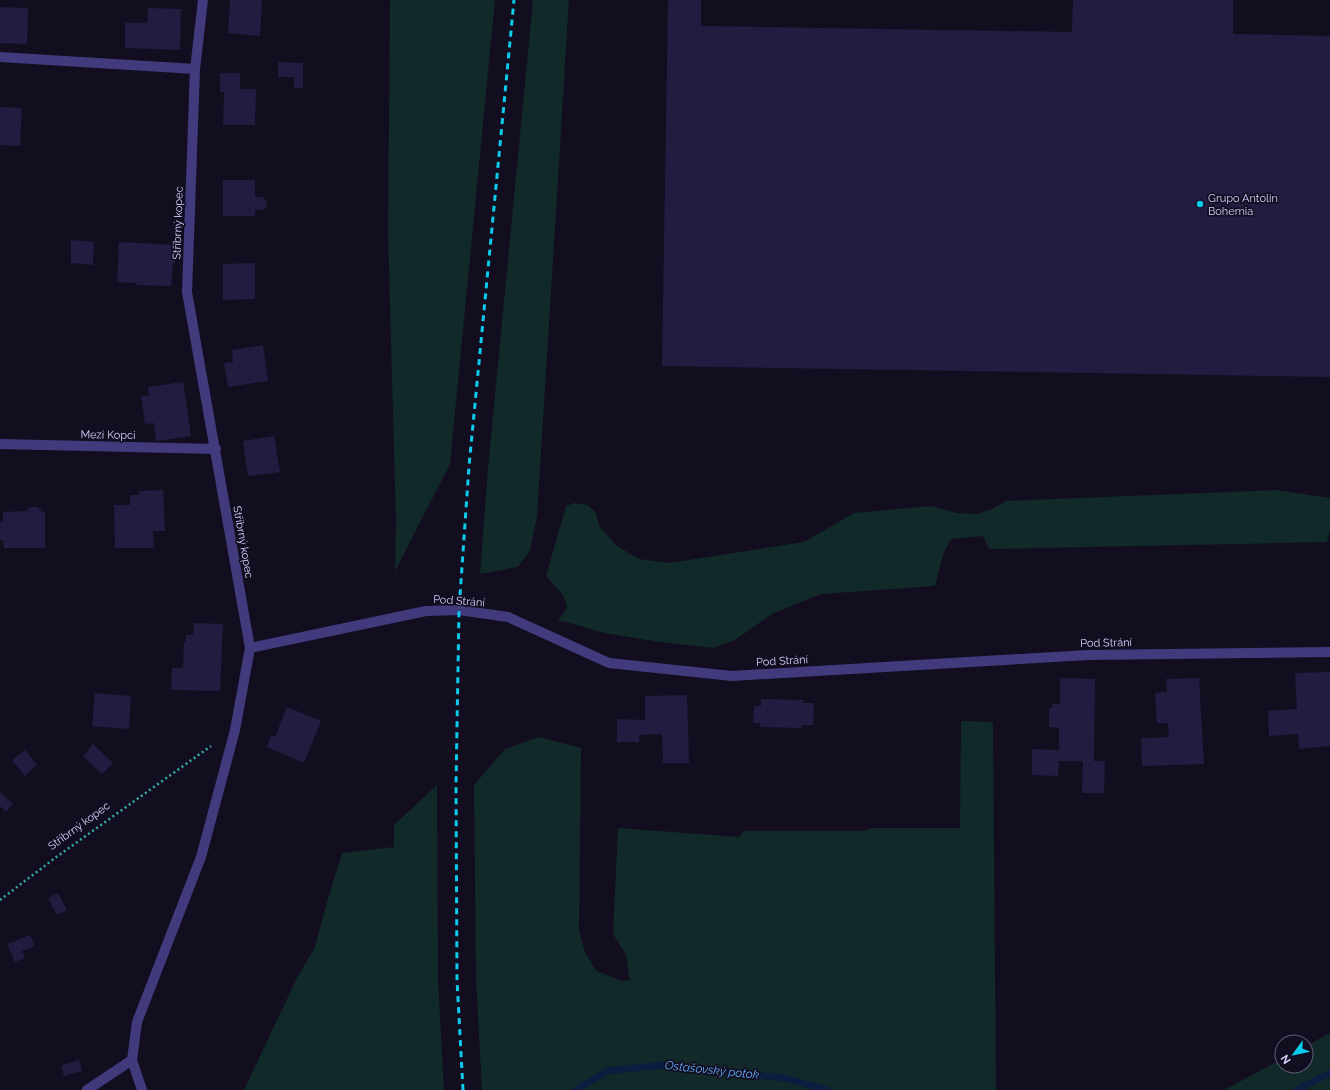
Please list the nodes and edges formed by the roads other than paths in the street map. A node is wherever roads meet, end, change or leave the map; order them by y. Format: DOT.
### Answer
graph roads {
  1 [pos="203,0"];
  2 [pos="0,57"];
  3 [pos="195,69"];
  4 [pos="0,444"];
  5 [pos="216,449"];
  6 [pos="250,648"];
  7 [pos="1330,652"];
  8 [pos="132,1060"];
  9 [pos="87,1090"];
  10 [pos="142,1090"];
  1 -- 3 [label="street, Stříbrný kopec"];
  2 -- 3 [label="street"];
  3 -- 5 [label="street, Stříbrný kopec"];
  4 -- 5 [label="street, Mezi Kopci"];
  5 -- 6 [label="street, Stříbrný kopec"];
  6 -- 7 [label="street, Pod Strání"];
  6 -- 8 [label="street, Stříbrný kopec"];
  8 -- 9 [label="street"];
  8 -- 10 [label="street"];
}
